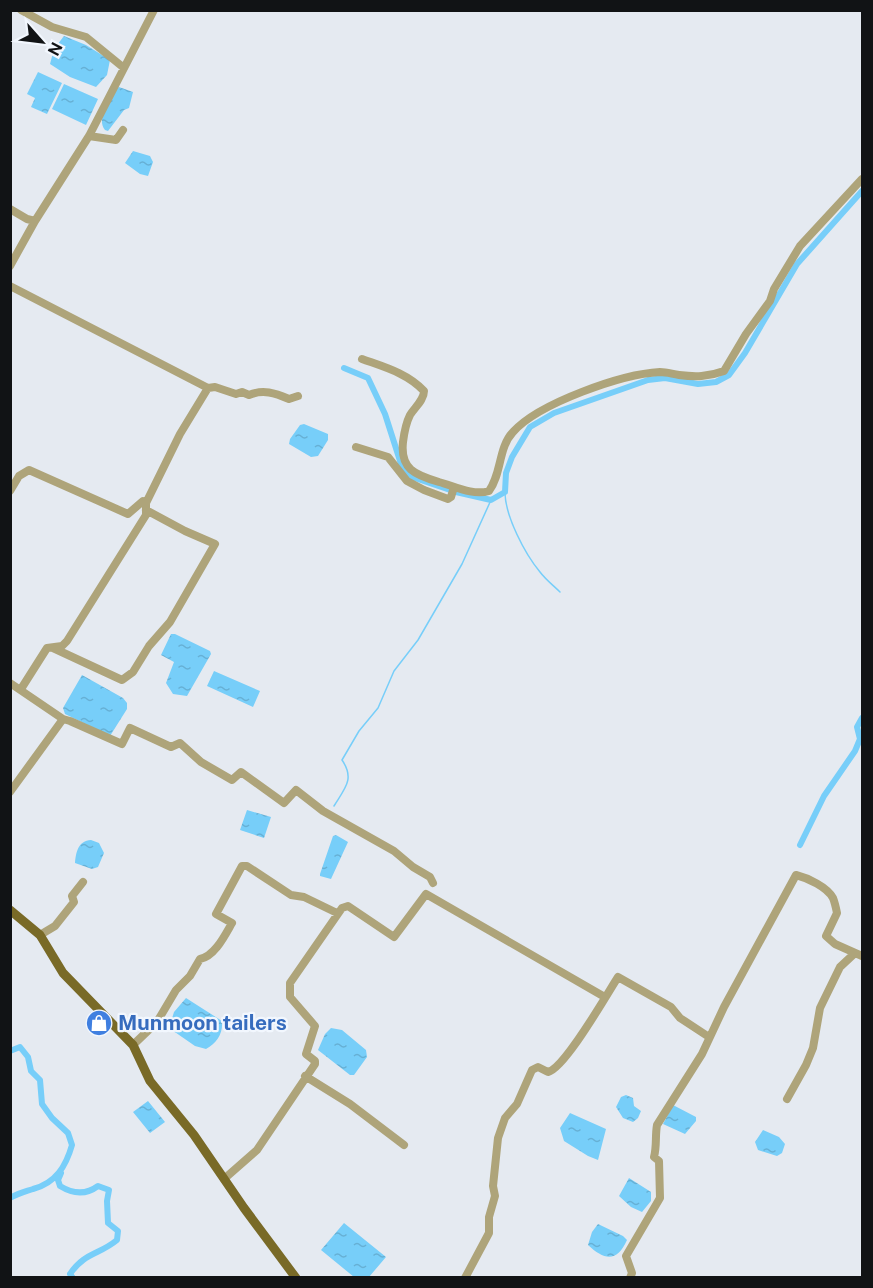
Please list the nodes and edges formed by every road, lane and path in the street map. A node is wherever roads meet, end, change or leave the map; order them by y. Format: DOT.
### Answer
graph roads {
  1 [pos="21,10"];
  2 [pos="154,10"];
  3 [pos="124,68"];
  4 [pos="123,130"];
  5 [pos="89,136"];
  6 [pos="862,179"];
  7 [pos="10,209"];
  8 [pos="35,221"];
  9 [pos="10,266"];
  10 [pos="10,286"];
  11 [pos="362,359"];
  12 [pos="208,388"];
  13 [pos="297,396"];
  14 [pos="356,447"];
  15 [pos="454,487"];
  16 [pos="10,491"];
  17 [pos="146,506"];
  18 [pos="51,647"];
  19 [pos="10,683"];
  20 [pos="21,689"];
  21 [pos="63,719"];
  22 [pos="10,792"];
  23 [pos="83,882"];
  24 [pos="433,883"];
  25 [pos="10,909"];
  26 [pos="337,913"];
  27 [pos="40,935"];
  28 [pos="859,954"];
  29 [pos="606,996"];
  30 [pos="709,1037"];
  31 [pos="133,1045"];
  32 [pos="305,1076"];
  33 [pos="787,1099"];
  34 [pos="404,1145"];
  35 [pos="224,1179"];
  36 [pos="296,1278"];
  37 [pos="465,1278"];
  38 [pos="630,1278"];
  1 -- 3 [label="street"];
  2 -- 3 [label="street"];
  3 -- 5 [label="street"];
  4 -- 5 [label="street"];
  5 -- 8 [label="street"];
  6 -- 15 [label="street"];
  7 -- 8 [label="street"];
  8 -- 9 [label="street"];
  10 -- 12 [label="street"];
  11 -- 15 [label="street"];
  12 -- 13 [label="street"];
  12 -- 17 [label="street"];
  14 -- 15 [label="street"];
  16 -- 17 [label="street"];
  17 -- 18 [label="street"];
  17 -- 18 [label="street"];
  18 -- 20 [label="street"];
  19 -- 20 [label="street"];
  20 -- 21 [label="street"];
  21 -- 22 [label="street"];
  21 -- 24 [label="street"];
  23 -- 27 [label="street"];
  25 -- 27 [label="main road"];
  26 -- 29 [label="street"];
  26 -- 31 [label="street"];
  26 -- 32 [label="street"];
  27 -- 31 [label="main road"];
  28 -- 30 [label="street"];
  28 -- 33 [label="street"];
  29 -- 30 [label="street"];
  29 -- 37 [label="street"];
  30 -- 38 [label="street"];
  31 -- 35 [label="main road"];
  32 -- 34 [label="street"];
  32 -- 35 [label="street"];
  35 -- 36 [label="main road"];
}
